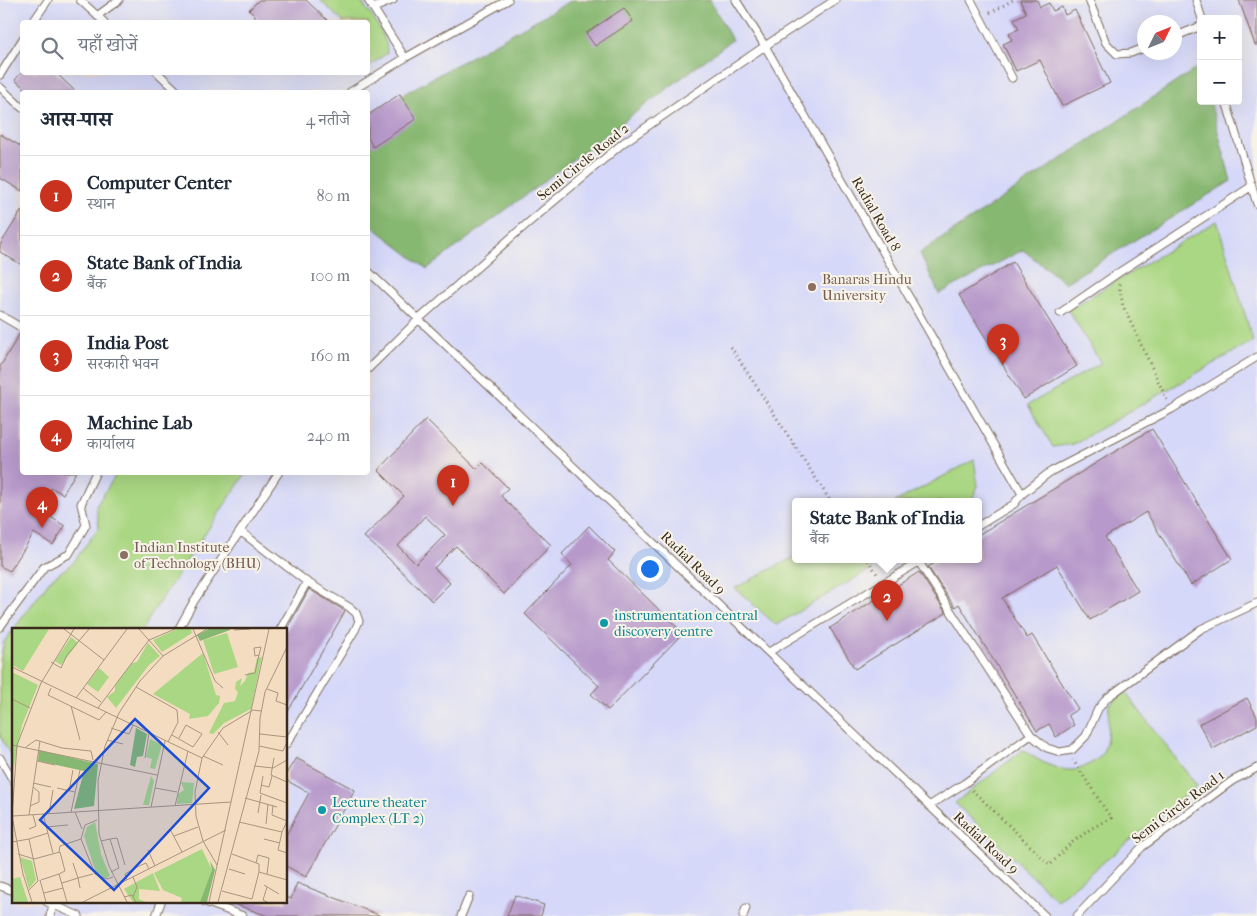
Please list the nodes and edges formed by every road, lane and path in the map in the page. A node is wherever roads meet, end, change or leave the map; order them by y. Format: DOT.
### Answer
graph roads {
  1 [pos="48,0"];
  2 [pos="80,0"];
  3 [pos="120,0"];
  4 [pos="368,0"];
  5 [pos="392,0"];
  6 [pos="508,0"];
  7 [pos="736,0"];
  8 [pos="835,0"];
  9 [pos="971,0"];
  10 [pos="1013,0"];
  11 [pos="1089,0"];
  12 [pos="1196,0"];
  13 [pos="374,8"];
  14 [pos="1201,15"];
  15 [pos="97,16"];
  16 [pos="981,18"];
  17 [pos="34,20"];
  18 [pos="102,20"];
  19 [pos="1197,27"];
  20 [pos="1182,33"];
  21 [pos="20,43"];
  22 [pos="765,46"];
  23 [pos="1137,51"];
  24 [pos="405,58"];
  25 [pos="0,75"];
  26 [pos="160,75"];
  27 [pos="1012,78"];
  28 [pos="0,87"];
  29 [pos="176,90"];
  30 [pos="353,90"];
  31 [pos="1227,105"];
  32 [pos="20,106"];
  33 [pos="1252,186"];
  34 [pos="1257,204"];
  35 [pos="370,273"];
  36 [pos="1118,273"];
  37 [pos="1060,313"];
  38 [pos="0,315"];
  39 [pos="419,319"];
  40 [pos="20,327"];
  41 [pos="731,347"];
  42 [pos="1257,358"];
  43 [pos="370,367"];
  44 [pos="1172,409"];
  45 [pos="95,475"];
  46 [pos="277,475"];
  47 [pos="1022,494"];
  48 [pos="828,498"];
  49 [pos="982,524"];
  50 [pos="240,531"];
  51 [pos="870,563"];
  52 [pos="917,563"];
  53 [pos="921,563"];
  54 [pos="307,582"];
  55 [pos="883,584"];
  56 [pos="1257,603"];
  57 [pos="0,627"];
  58 [pos="179,628"];
  59 [pos="281,628"];
  60 [pos="769,652"];
  61 [pos="1031,736"];
  62 [pos="288,742"];
  63 [pos="1067,751"];
  64 [pos="0,758"];
  65 [pos="1257,768"];
  66 [pos="12,779"];
  67 [pos="965,783"];
  68 [pos="929,806"];
  69 [pos="0,886"];
  70 [pos="12,890"];
  71 [pos="469,896"];
  72 [pos="54,904"];
  73 [pos="160,904"];
  74 [pos="210,904"];
  75 [pos="746,908"];
  76 [pos="79,916"];
  77 [pos="156,916"];
  78 [pos="243,916"];
  79 [pos="461,916"];
  80 [pos="743,916"];
  81 [pos="1045,916"];
  82 [pos="1077,916"];
  1 -- 17 [label="lane"];
  2 -- 15 [label="lane"];
  3 -- 15 [label="lane"];
  4 -- 13 [label="lane"];
  5 -- 13 [label="lane"];
  6 -- 24 [label="lane"];
  7 -- 22 [label="lane, Radial Road 8"];
  8 -- 22 [label="lane, Semi Circle Road 2"];
  9 -- 16 [label="lane"];
  10 -- 16 [label="path"];
  11 -- 23 [label="lane"];
  12 -- 14 [label="lane"];
  13 -- 24 [label="lane"];
  15 -- 18 [label="lane"];
  16 -- 27 [label="lane"];
  19 -- 20 [label="lane"];
  21 -- 25 [label="lane"];
  22 -- 39 [label="lane, Semi Circle Road 2"];
  22 -- 47 [label="lane, Radial Road 8"];
  24 -- 30 [label="lane"];
  26 -- 29 [label="lane"];
  28 -- 32 [label="lane"];
  31 -- 33 [label="lane"];
  33 -- 34 [label="lane"];
  33 -- 36 [label="lane"];
  35 -- 39 [label="lane, Radial Road 9"];
  36 -- 37 [label="lane"];
  36 -- 44 [label="path"];
  38 -- 40 [label="lane"];
  39 -- 43 [label="lane, Semi Circle Road 2"];
  39 -- 60 [label="lane, Radial Road 9"];
  41 -- 48 [label="path"];
  42 -- 44 [label="lane"];
  44 -- 47 [label="lane"];
  45 -- 57 [label="lane"];
  46 -- 50 [label="lane"];
  47 -- 49 [label="lane"];
  50 -- 54 [label="lane"];
  50 -- 58 [label="lane"];
  51 -- 55 [label="path"];
  52 -- 55 [label="lane"];
  53 -- 61 [label="lane"];
  54 -- 59 [label="lane"];
  54 -- 62 [label="lane"];
  55 -- 60 [label="lane"];
  56 -- 63 [label="lane"];
  60 -- 68 [label="lane, Radial Road 9"];
  61 -- 63 [label="lane"];
  61 -- 67 [label="lane"];
  63 -- 67 [label="path"];
  64 -- 66 [label="lane"];
  65 -- 82 [label="lane, Semi Circle Road 1"];
  67 -- 68 [label="lane"];
  68 -- 81 [label="lane, Radial Road 9"];
  69 -- 70 [label="lane"];
  71 -- 79 [label="lane"];
  72 -- 76 [label="lane"];
  73 -- 77 [label="lane"];
  74 -- 78 [label="lane"];
  75 -- 80 [label="lane"];
}
